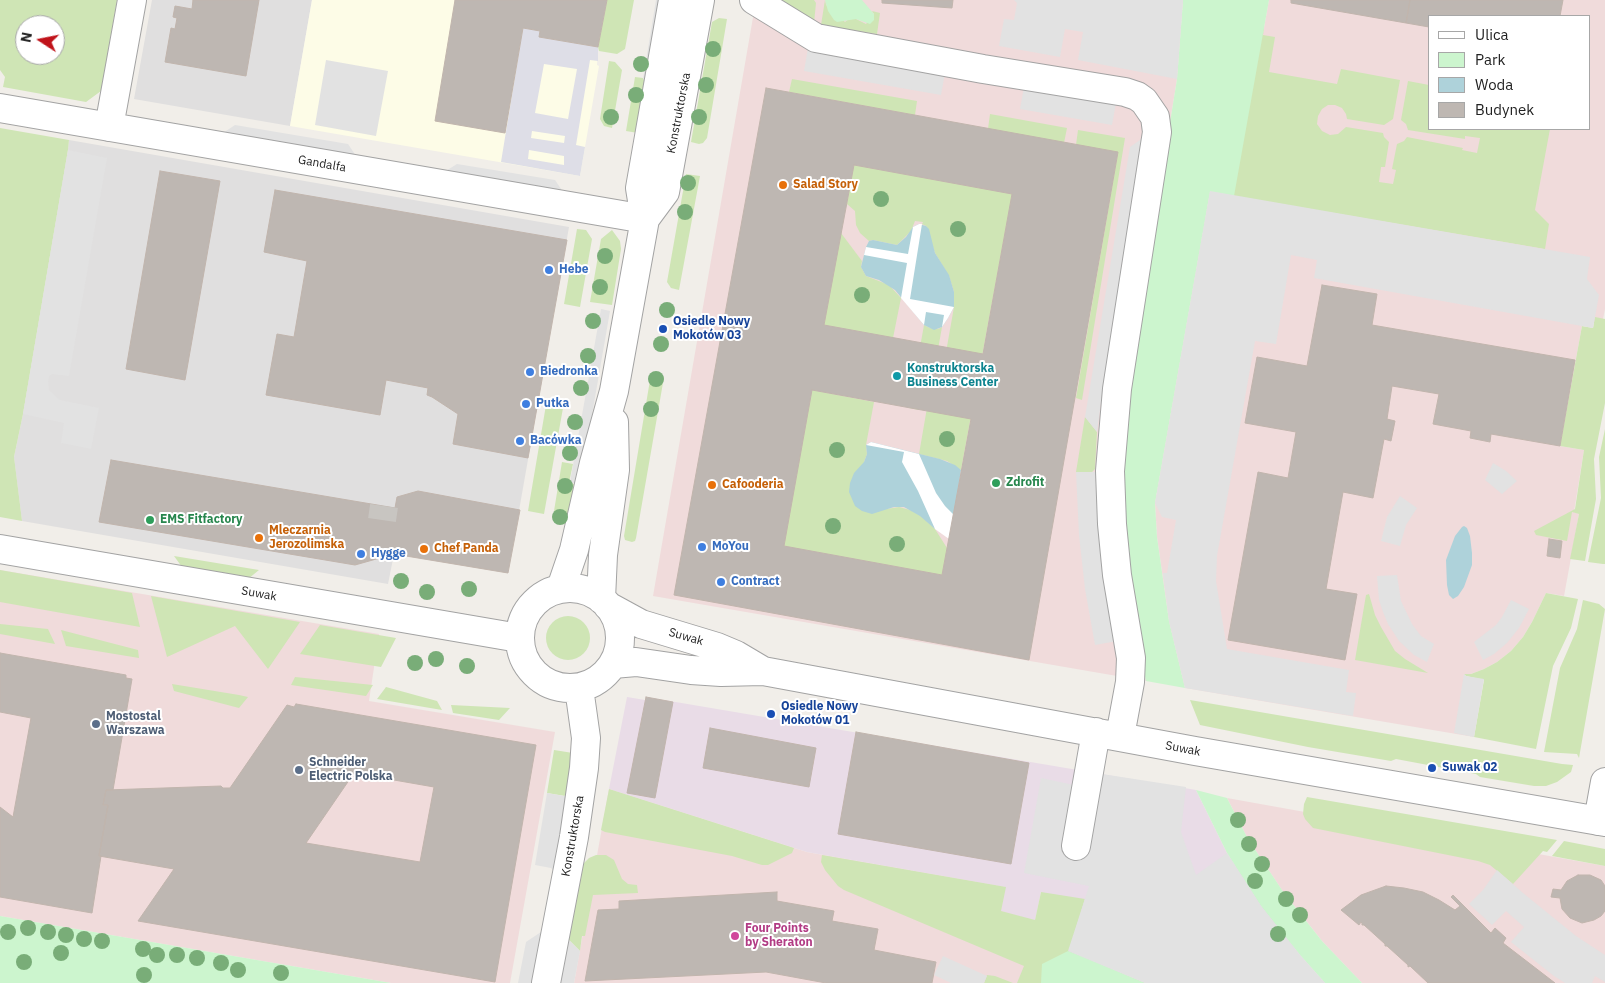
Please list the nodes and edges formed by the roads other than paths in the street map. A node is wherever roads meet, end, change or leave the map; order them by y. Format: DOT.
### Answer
graph roads {
  1 [pos="132,0"];
  2 [pos="672,0"];
  3 [pos="700,0"];
  4 [pos="754,0"];
  5 [pos="0,108"];
  6 [pos="109,127"];
  7 [pos="644,219"];
  8 [pos="614,391"];
  9 [pos="0,550"];
  10 [pos="562,588"];
  11 [pos="605,602"];
  12 [pos="519,638"];
  13 [pos="613,664"];
  14 [pos="763,671"];
  15 [pos="579,688"];
  16 [pos="1108,734"];
  17 [pos="1605,782"];
  18 [pos="1602,822"];
  19 [pos="1076,846"];
  20 [pos="546,983"];
  1 -- 6 [label="street"];
  2 -- 7 [label="street, Konstruktorska"];
  3 -- 7 [label="street, Konstruktorska"];
  4 -- 16 [label="street"];
  5 -- 6 [label="street, Gandalfa"];
  6 -- 7 [label="street, Gandalfa"];
  7 -- 8 [label="street, Konstruktorska"];
  8 -- 10 [label="street, Konstruktorska"];
  8 -- 11 [label="street, Konstruktorska"];
  9 -- 12 [label="street, Suwak"];
  10 -- 11 [label="street"];
  10 -- 12 [label="street"];
  11 -- 13 [label="street"];
  11 -- 14 [label="street, Suwak"];
  12 -- 15 [label="street"];
  13 -- 14 [label="street, Suwak"];
  13 -- 15 [label="street"];
  14 -- 16 [label="street, Suwak"];
  15 -- 20 [label="street, Konstruktorska"];
  16 -- 18 [label="street, Suwak"];
  16 -- 19 [label="street"];
  17 -- 18 [label="street"];
}
